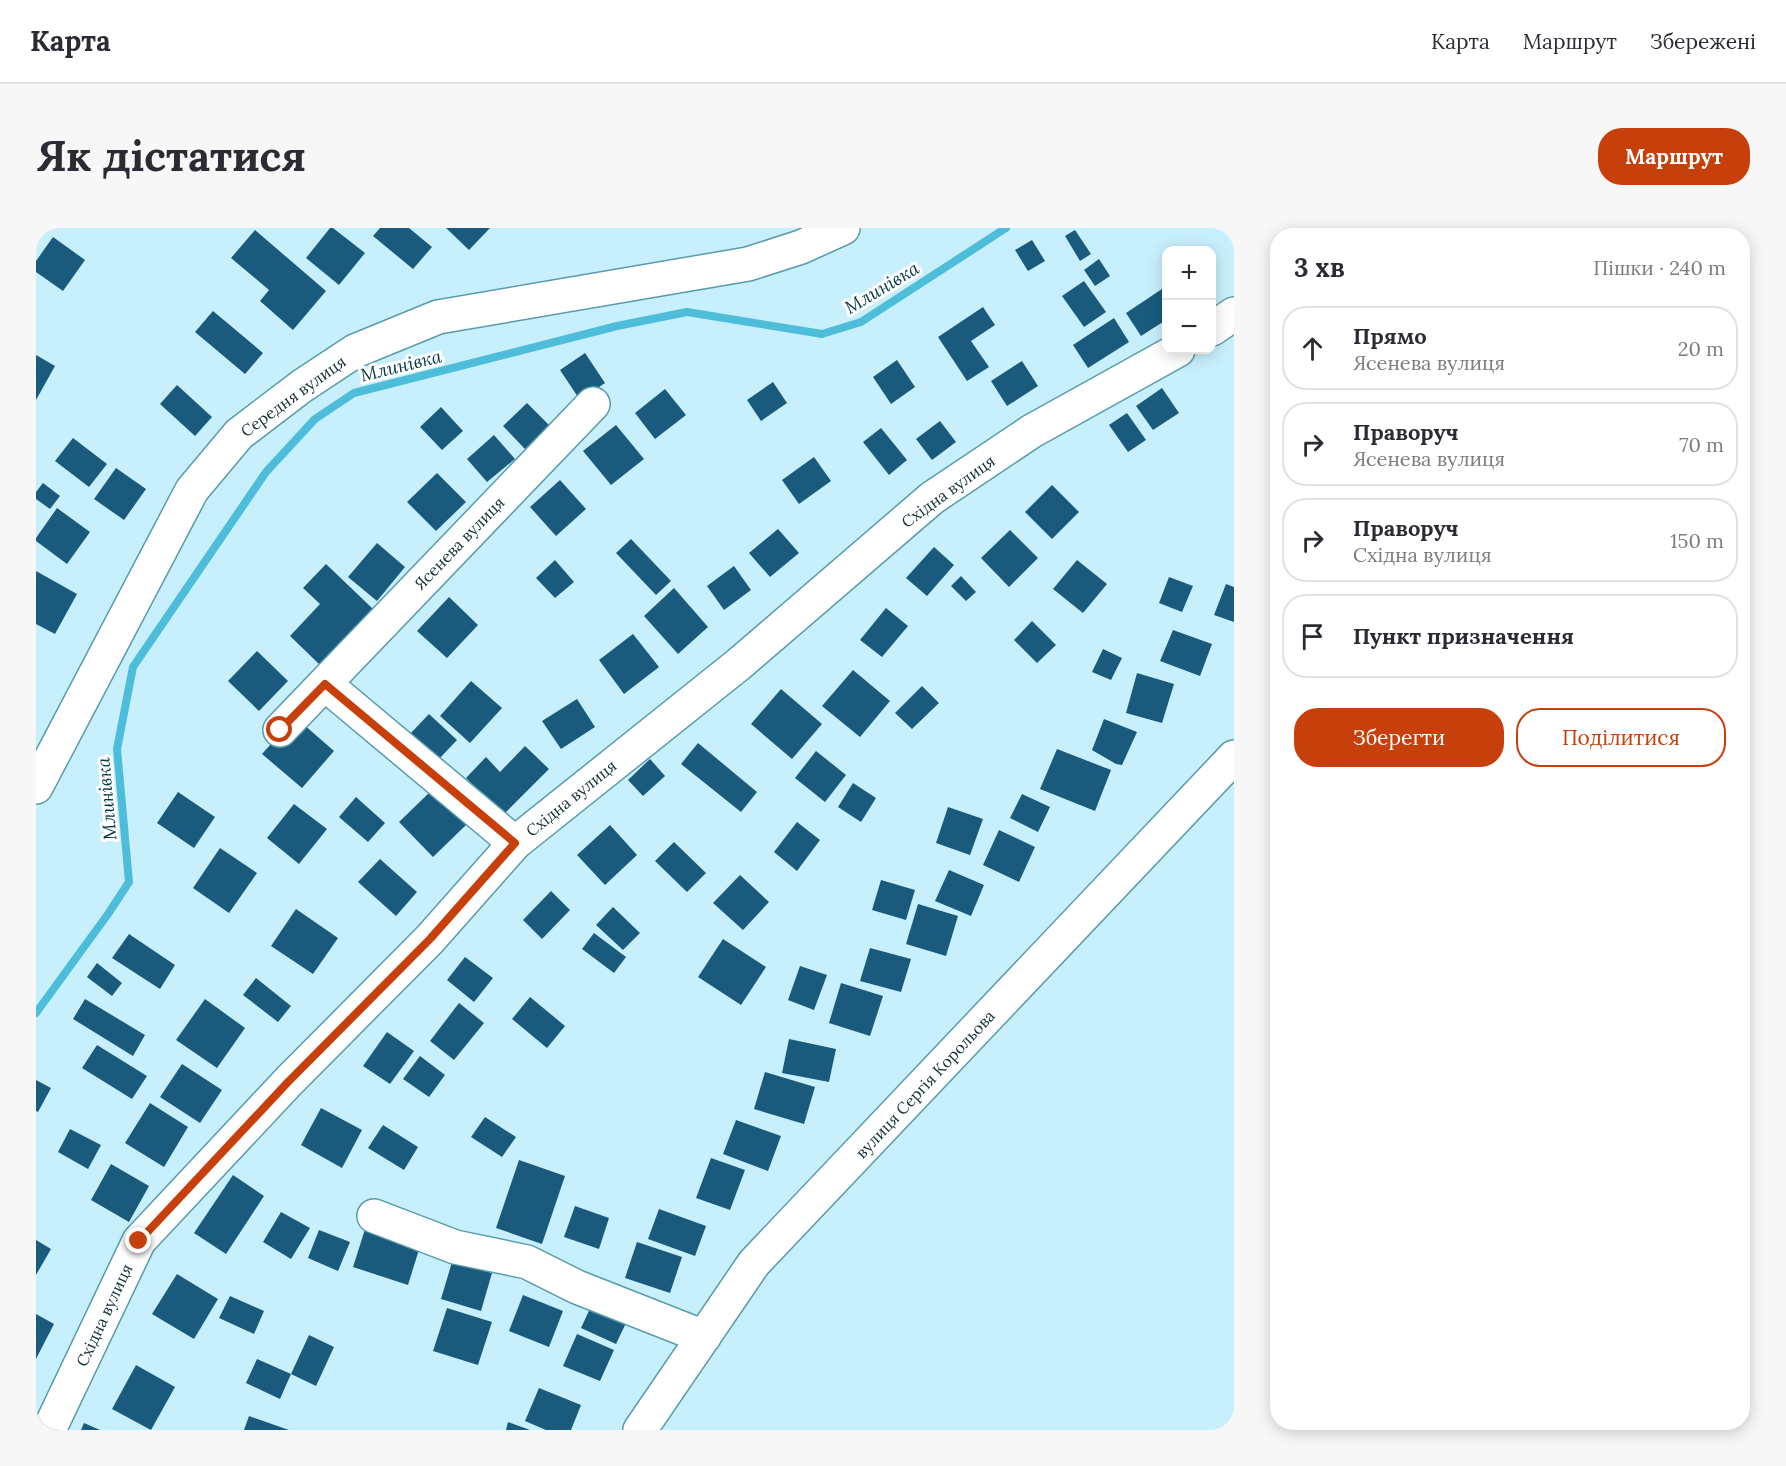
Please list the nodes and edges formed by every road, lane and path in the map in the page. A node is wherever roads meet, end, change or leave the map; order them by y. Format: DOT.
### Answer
graph roads {
  1 [pos="843,228"];
  2 [pos="1234,314"];
  3 [pos="1216,326"];
  4 [pos="1171,354"];
  5 [pos="592,404"];
  6 [pos="325,684"];
  7 [pos="280,730"];
  8 [pos="1234,757"];
  9 [pos="36,787"];
  10 [pos="515,843"];
  11 [pos="374,1216"];
  12 [pos="704,1337"];
  13 [pos="49,1430"];
  14 [pos="640,1430"];
  1 -- 9 [label="street, Середня вулиця"];
  2 -- 3 [label="street"];
  4 -- 10 [label="street, Східна вулиця"];
  5 -- 6 [label="street, Ясенева вулиця"];
  6 -- 7 [label="street, Ясенева вулиця"];
  6 -- 10 [label="street"];
  8 -- 12 [label="street, вулиця Сергія Корольова"];
  10 -- 13 [label="street, Східна вулиця"];
  11 -- 12 [label="street"];
  12 -- 14 [label="street, вулиця Сергія Корольова"];
}
